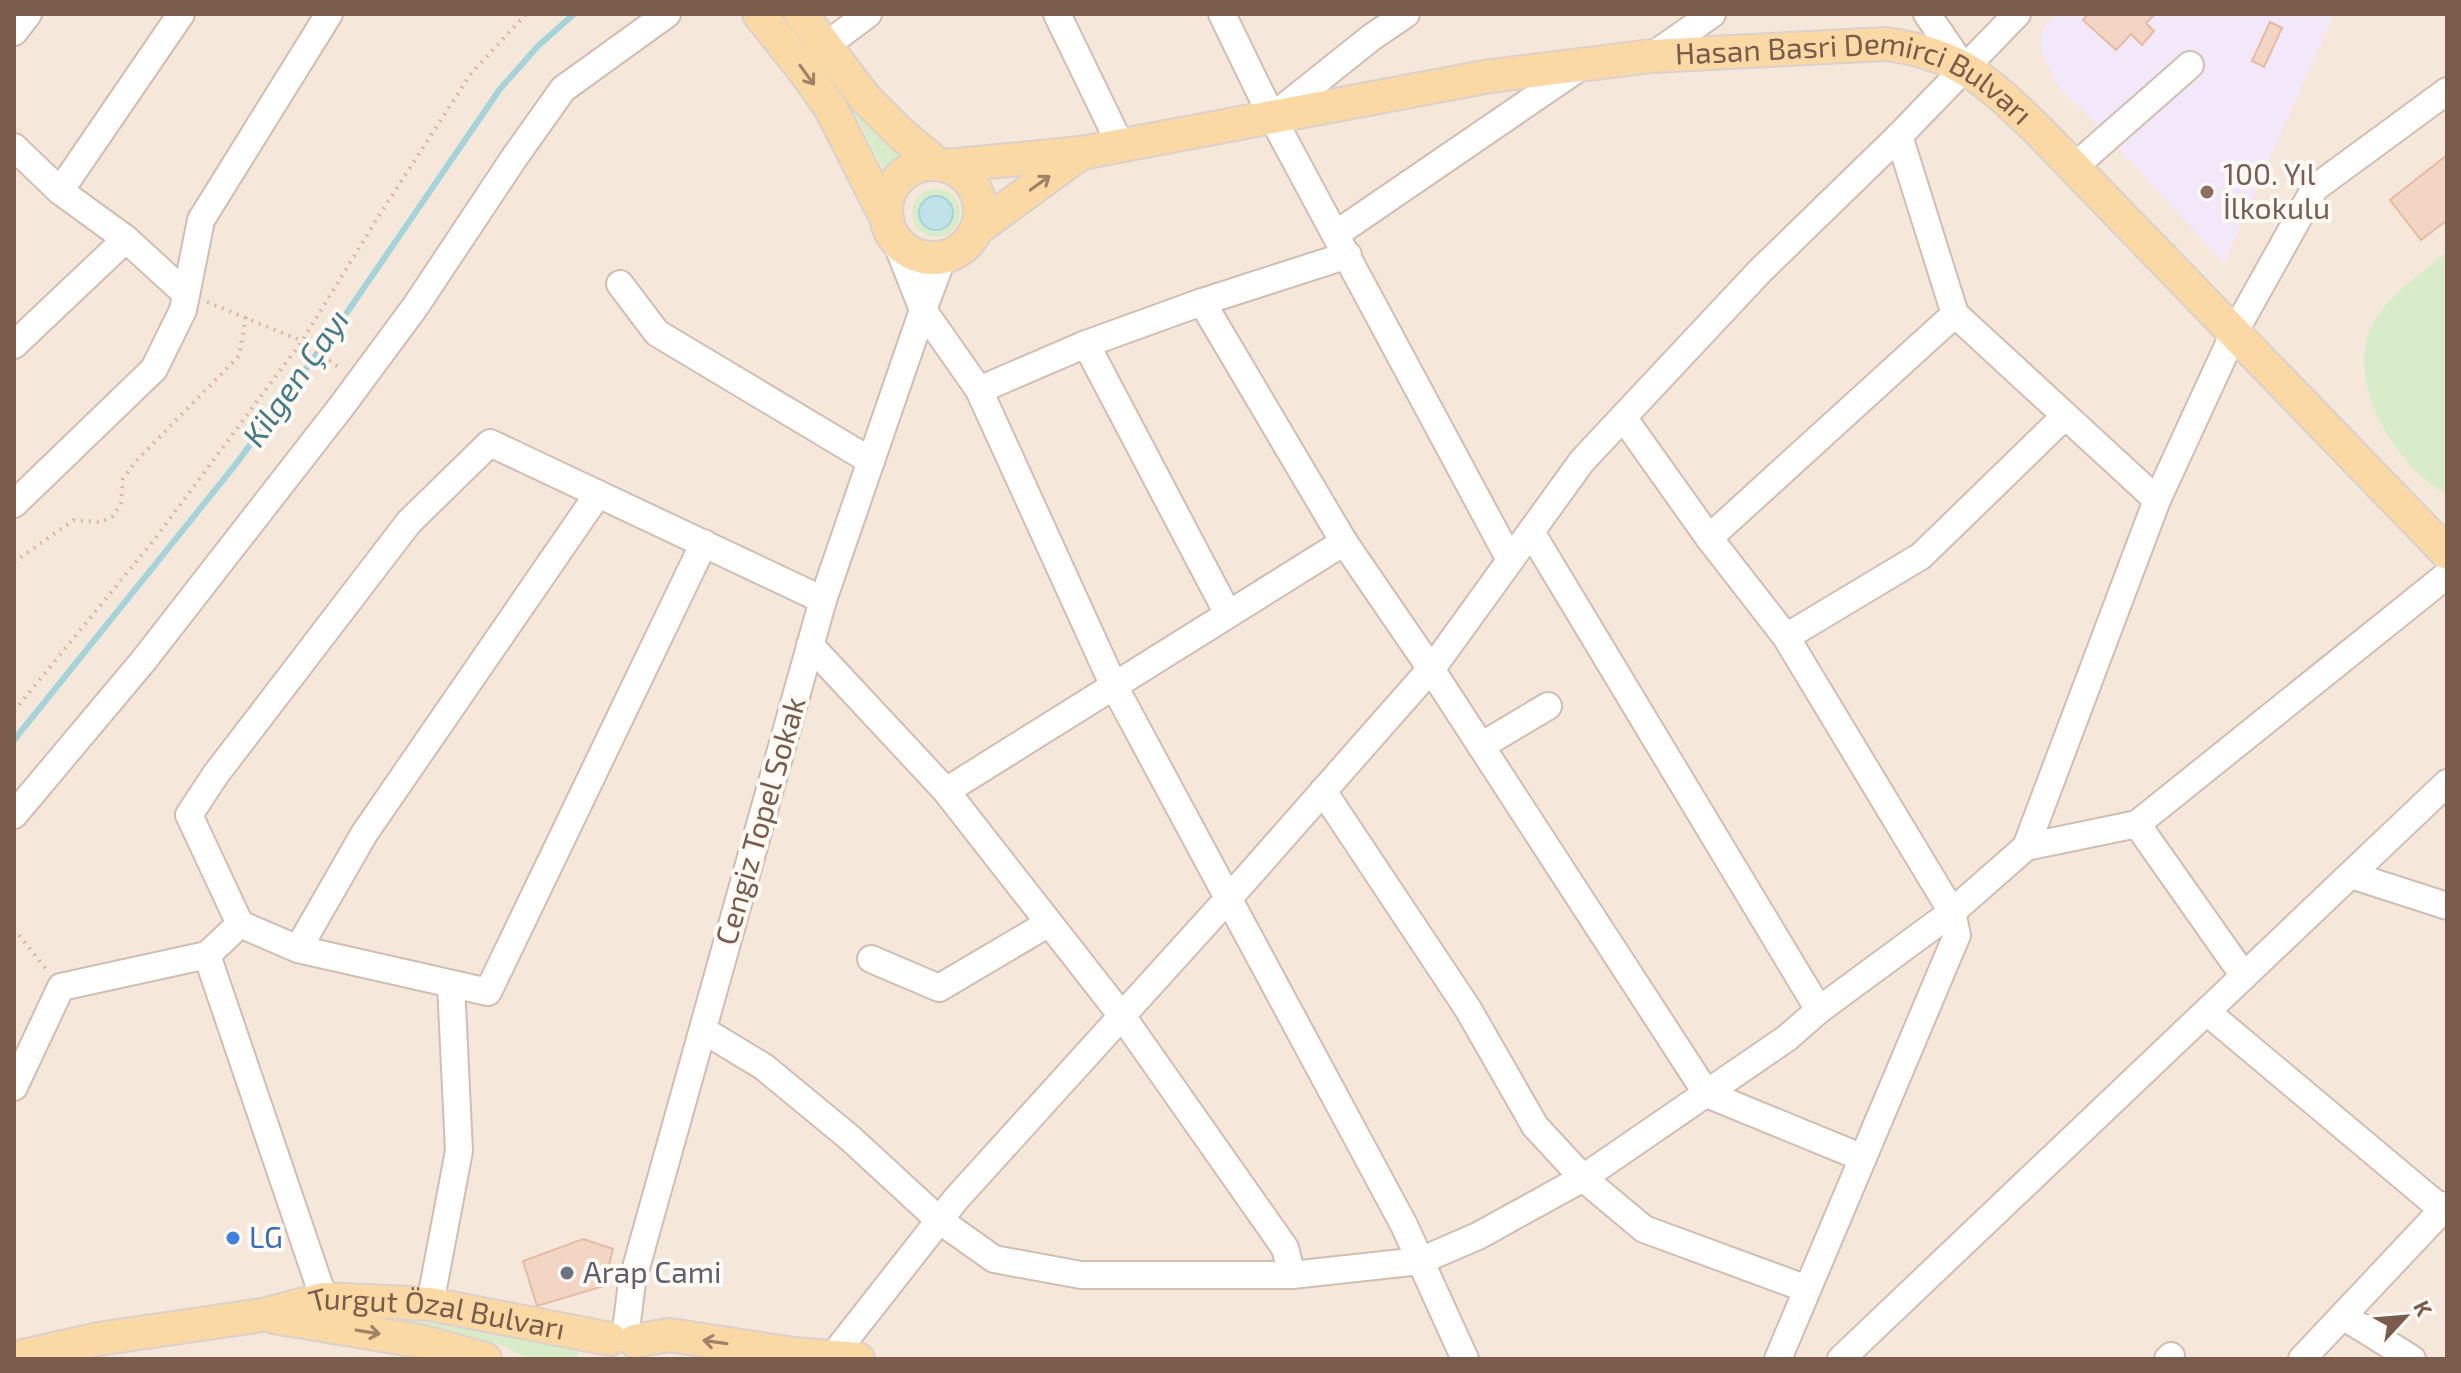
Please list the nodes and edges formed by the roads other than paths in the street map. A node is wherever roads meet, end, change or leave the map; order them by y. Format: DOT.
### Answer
graph roads {
  1 [pos="28,14"];
  2 [pos="181,14"];
  3 [pos="329,14"];
  4 [pos="667,14"];
  5 [pos="759,14"];
  6 [pos="801,14"];
  7 [pos="868,14"];
  8 [pos="1057,14"];
  9 [pos="1222,14"];
  10 [pos="1712,14"];
  11 [pos="1927,14"];
  12 [pos="2017,14"];
  13 [pos="1393,18"];
  14 [pos="14,32"];
  15 [pos="825,46"];
  16 [pos="1652,56"];
  17 [pos="1583,65"];
  18 [pos="2190,65"];
  19 [pos="1964,68"];
  20 [pos="2447,91"];
  21 [pos="1272,117"];
  22 [pos="1899,136"];
  23 [pos="1121,146"];
  24 [pos="1081,153"];
  25 [pos="19,160"];
  26 [pos="942,165"];
  27 [pos="2074,167"];
  28 [pos="60,191"];
  29 [pos="890,226"];
  30 [pos="977,229"];
  31 [pos="126,239"];
  32 [pos="1342,244"];
  33 [pos="943,257"];
  34 [pos="620,284"];
  35 [pos="186,294"];
  36 [pos="1202,302"];
  37 [pos="923,310"];
  38 [pos="1955,314"];
  39 [pos="2234,333"];
  40 [pos="1086,344"];
  41 [pos="14,345"];
  42 [pos="979,390"];
  43 [pos="2065,416"];
  44 [pos="1623,417"];
  45 [pos="871,461"];
  46 [pos="598,494"];
  47 [pos="2157,500"];
  48 [pos="14,504"];
  49 [pos="1531,532"];
  50 [pos="1709,538"];
  51 [pos="1344,542"];
  52 [pos="704,543"];
  53 [pos="2447,553"];
  54 [pos="1510,560"];
  55 [pos="2447,575"];
  56 [pos="823,600"];
  57 [pos="1228,614"];
  58 [pos="1786,637"];
  59 [pos="810,645"];
  60 [pos="1431,669"];
  61 [pos="1113,684"];
  62 [pos="1548,706"];
  63 [pos="1481,746"];
  64 [pos="2447,783"];
  65 [pos="946,791"];
  66 [pos="1323,791"];
  67 [pos="14,815"];
  68 [pos="2137,824"];
  69 [pos="2026,847"];
  70 [pos="2351,875"];
  71 [pos="1229,898"];
  72 [pos="2447,906"];
  73 [pos="1952,912"];
  74 [pos="1049,923"];
  75 [pos="240,924"];
  76 [pos="298,949"];
  77 [pos="207,955"];
  78 [pos="871,959"];
  79 [pos="2244,976"];
  80 [pos="451,984"];
  81 [pos="1819,1010"];
  82 [pos="2207,1012"];
  83 [pos="1122,1016"];
  84 [pos="703,1030"];
  85 [pos="14,1087"];
  86 [pos="1707,1094"];
  87 [pos="1863,1158"];
  88 [pos="1583,1178"];
  89 [pos="2445,1208"];
  90 [pos="939,1220"];
  91 [pos="1420,1261"];
  92 [pos="1292,1275"];
  93 [pos="1807,1289"];
  94 [pos="324,1299"];
  95 [pos="430,1304"];
  96 [pos="263,1315"];
  97 [pos="2343,1316"];
  98 [pos="632,1344"];
  99 [pos="17,1354"];
  100 [pos="793,1354"];
  101 [pos="845,1358"];
  102 [pos="485,1359"];
  103 [pos="579,1359"];
  104 [pos="752,1359"];
  105 [pos="1465,1359"];
  106 [pos="1778,1359"];
  107 [pos="1841,1359"];
  108 [pos="2302,1359"];
  109 [pos="2412,1359"];
  1 -- 14 [label="street"];
  2 -- 28 [label="street"];
  3 -- 35 [label="street"];
  4 -- 67 [label="street"];
  5 -- 29 [label="main road, one-way"];
  6 -- 15 [label="main road"];
  7 -- 15 [label="street"];
  8 -- 23 [label="street"];
  9 -- 21 [label="street"];
  10 -- 16 [label="street"];
  11 -- 19 [label="street"];
  12 -- 19 [label="street"];
  13 -- 21 [label="street"];
  15 -- 26 [label="main road"];
  16 -- 17 [label="main road, Hasan Basri Demirci Bulvarı"];
  16 -- 19 [label="main road, Hasan Basri Demirci Bulvarı"];
  17 -- 21 [label="main road, Hasan Basri Demirci Bulvarı"];
  17 -- 32 [label="street"];
  18 -- 27 [label="street"];
  19 -- 22 [label="street"];
  19 -- 27 [label="main road, Hasan Basri Demirci Bulvarı"];
  20 -- 39 [label="street"];
  21 -- 23 [label="main road, Hasan Basri Demirci Bulvarı"];
  21 -- 32 [label="street"];
  22 -- 38 [label="street"];
  22 -- 44 [label="street"];
  23 -- 24 [label="main road, Hasan Basri Demirci Bulvarı"];
  24 -- 26 [label="main road, Hasan Basri Demirci Bulvarı"];
  30 -- 24 [label="main road, Hasan Basri Demirci Bulvarı, one-way"];
  25 -- 28 [label="street"];
  26 -- 29 [label="main road"];
  26 -- 30 [label="main road"];
  27 -- 39 [label="main road, Hasan Basri Demirci Bulvarı"];
  28 -- 31 [label="street"];
  29 -- 33 [label="main road"];
  29 -- 37 [label="street"];
  30 -- 33 [label="main road"];
  31 -- 35 [label="street"];
  31 -- 41 [label="street"];
  32 -- 36 [label="street"];
  32 -- 54 [label="street"];
  33 -- 37 [label="street, Cengiz Topel Sokak"];
  34 -- 45 [label="street"];
  35 -- 48 [label="street"];
  36 -- 40 [label="street"];
  36 -- 51 [label="street"];
  37 -- 42 [label="street"];
  37 -- 45 [label="street, Cengiz Topel Sokak"];
  38 -- 43 [label="street"];
  38 -- 50 [label="street"];
  39 -- 47 [label="street"];
  39 -- 53 [label="main road, Hasan Basri Demirci Bulvarı"];
  40 -- 42 [label="street"];
  40 -- 57 [label="street"];
  42 -- 61 [label="street"];
  43 -- 47 [label="street"];
  43 -- 58 [label="street"];
  44 -- 49 [label="street"];
  44 -- 50 [label="street"];
  45 -- 56 [label="street, Cengiz Topel Sokak"];
  46 -- 52 [label="street"];
  46 -- 75 [label="street"];
  46 -- 76 [label="street"];
  47 -- 69 [label="street"];
  49 -- 54 [label="street"];
  49 -- 81 [label="street"];
  50 -- 58 [label="street"];
  51 -- 57 [label="street"];
  51 -- 60 [label="street"];
  52 -- 56 [label="street"];
  52 -- 80 [label="street"];
  54 -- 60 [label="street"];
  55 -- 68 [label="street"];
  56 -- 59 [label="street, Cengiz Topel Sokak"];
  57 -- 61 [label="street"];
  58 -- 73 [label="street"];
  59 -- 65 [label="street"];
  59 -- 84 [label="street, Cengiz Topel Sokak"];
  60 -- 63 [label="street"];
  60 -- 66 [label="street"];
  61 -- 65 [label="street"];
  61 -- 71 [label="street"];
  62 -- 63 [label="street"];
  63 -- 86 [label="street"];
  64 -- 70 [label="street"];
  65 -- 74 [label="street"];
  66 -- 71 [label="street"];
  66 -- 88 [label="street"];
  68 -- 69 [label="street"];
  68 -- 79 [label="street"];
  69 -- 73 [label="street"];
  70 -- 72 [label="street"];
  70 -- 79 [label="street"];
  71 -- 83 [label="street"];
  71 -- 91 [label="street"];
  73 -- 81 [label="street"];
  73 -- 87 [label="street"];
  74 -- 78 [label="street"];
  74 -- 83 [label="street"];
  75 -- 76 [label="street"];
  75 -- 77 [label="street"];
  76 -- 80 [label="street"];
  77 -- 85 [label="street"];
  77 -- 94 [label="street"];
  79 -- 82 [label="street"];
  80 -- 95 [label="street"];
  81 -- 86 [label="street"];
  82 -- 89 [label="street"];
  82 -- 107 [label="street"];
  83 -- 90 [label="street"];
  83 -- 92 [label="street"];
  84 -- 90 [label="street"];
  84 -- 98 [label="street, Cengiz Topel Sokak"];
  86 -- 87 [label="street"];
  86 -- 88 [label="street"];
  87 -- 93 [label="street"];
  88 -- 91 [label="street"];
  88 -- 93 [label="street"];
  89 -- 97 [label="street"];
  90 -- 92 [label="street"];
  90 -- 101 [label="street"];
  91 -- 92 [label="street"];
  91 -- 105 [label="street"];
  93 -- 106 [label="street"];
  94 -- 95 [label="main road, Turgut Özal Bulvarı"];
  94 -- 96 [label="main road, Turgut Özal Bulvarı"];
  95 -- 98 [label="main road, Turgut Özal Bulvarı"];
  96 -- 99 [label="main road, Turgut Özal Bulvarı"];
  96 -- 102 [label="main road, Turgut Özal Bulvarı, one-way"];
  97 -- 108 [label="street"];
  97 -- 109 [label="street"];
  100 -- 98 [label="main road, Turgut Özal Bulvarı, one-way"];
  98 -- 103 [label="main road, Turgut Özal Bulvarı"];
  100 -- 101 [label="main road, Turgut Özal Bulvarı"];
  100 -- 104 [label="main road, Turgut Özal Bulvarı"];
}
